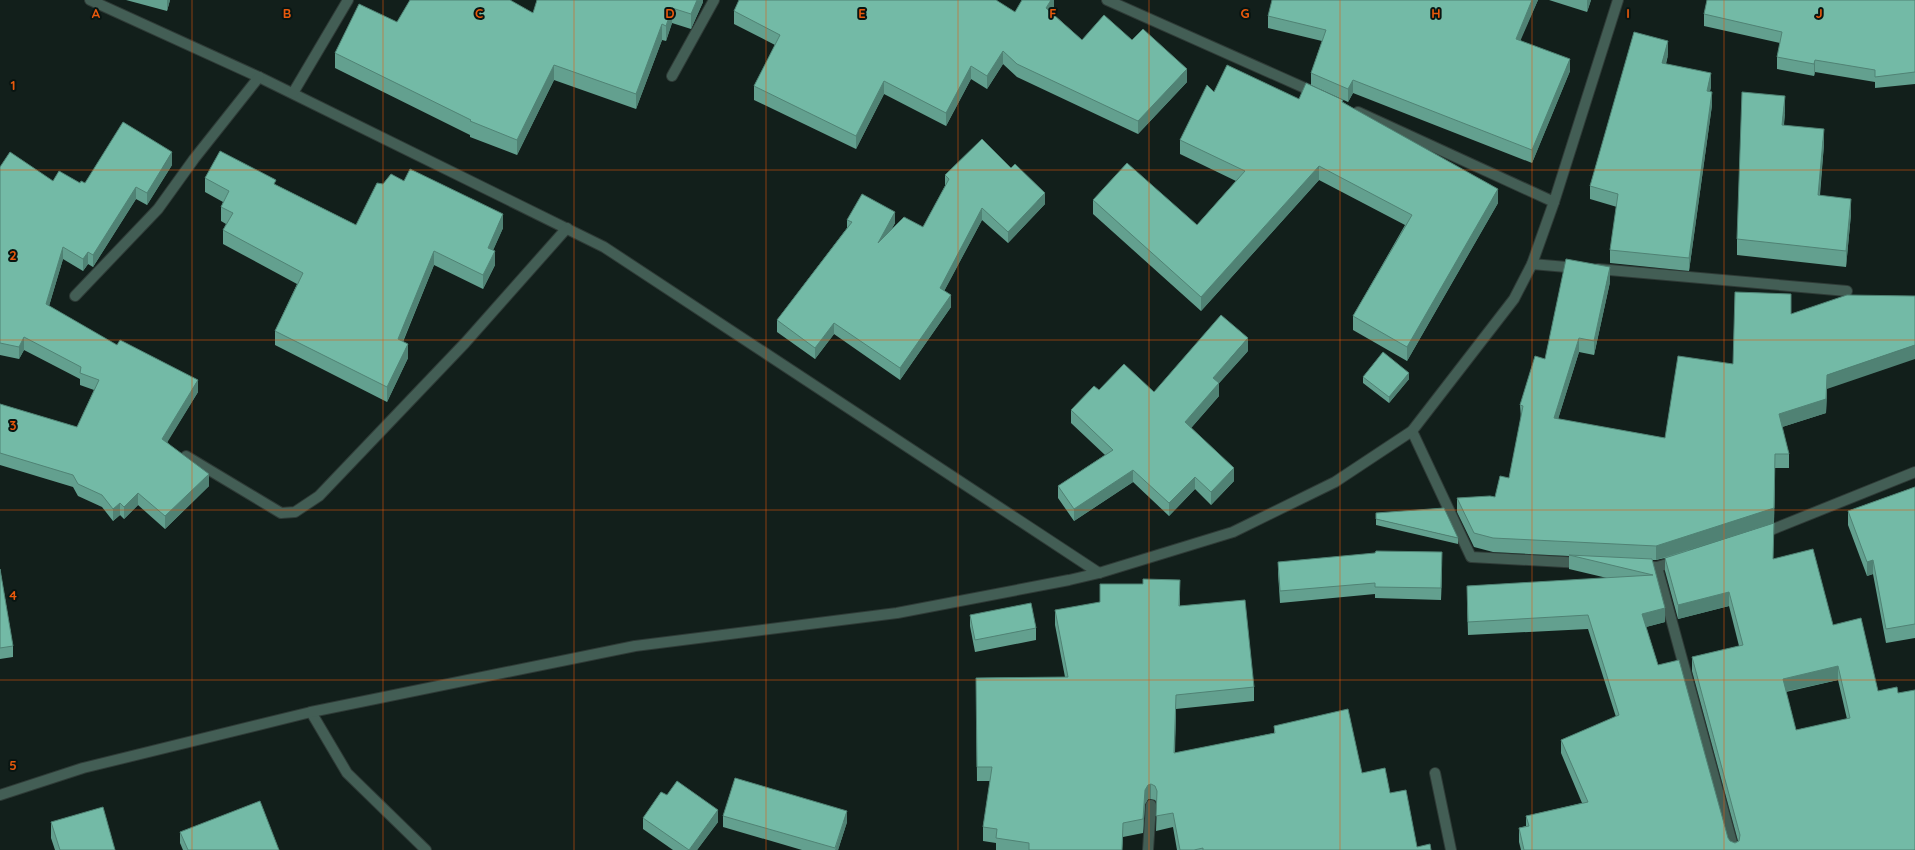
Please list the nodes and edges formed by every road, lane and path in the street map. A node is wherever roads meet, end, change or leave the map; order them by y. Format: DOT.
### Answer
graph roads {
  1 [pos="90,0"];
  2 [pos="348,0"];
  3 [pos="714,0"];
  4 [pos="1107,0"];
  5 [pos="1618,0"];
  6 [pos="672,76"];
  7 [pos="260,77"];
  8 [pos="293,93"];
  9 [pos="1326,97"];
  10 [pos="1348,107"];
  11 [pos="1554,202"];
  12 [pos="567,228"];
  13 [pos="1532,264"];
  14 [pos="1847,291"];
  15 [pos="75,296"];
  16 [pos="1412,431"];
  17 [pos="186,456"];
  18 [pos="1915,472"];
  19 [pos="1750,538"];
  20 [pos="1685,558"];
  21 [pos="1595,564"];
  22 [pos="1633,566"];
  23 [pos="1657,567"];
  24 [pos="1099,573"];
  25 [pos="311,712"];
  26 [pos="1435,773"];
  27 [pos="0,795"];
  28 [pos="1151,805"];
  29 [pos="426,850"];
  30 [pos="1148,850"];
  31 [pos="1451,850"];
  32 [pos="1734,850"];
  1 -- 7 [label="street"];
  2 -- 8 [label="street"];
  3 -- 6 [label="street"];
  4 -- 9 [label="street"];
  5 -- 11 [label="street"];
  7 -- 8 [label="street"];
  7 -- 15 [label="street"];
  8 -- 12 [label="street"];
  10 -- 11 [label="street"];
  11 -- 13 [label="street"];
  12 -- 17 [label="street"];
  12 -- 24 [label="street"];
  13 -- 14 [label="street"];
  13 -- 16 [label="street"];
  16 -- 21 [label="street"];
  16 -- 24 [label="street"];
  18 -- 19 [label="street"];
  20 -- 23 [label="street"];
  22 -- 23 [label="street"];
  23 -- 32 [label="street"];
  24 -- 25 [label="street"];
  25 -- 27 [label="street"];
  25 -- 29 [label="street"];
  26 -- 31 [label="street"];
  28 -- 30 [label="street"];
}
